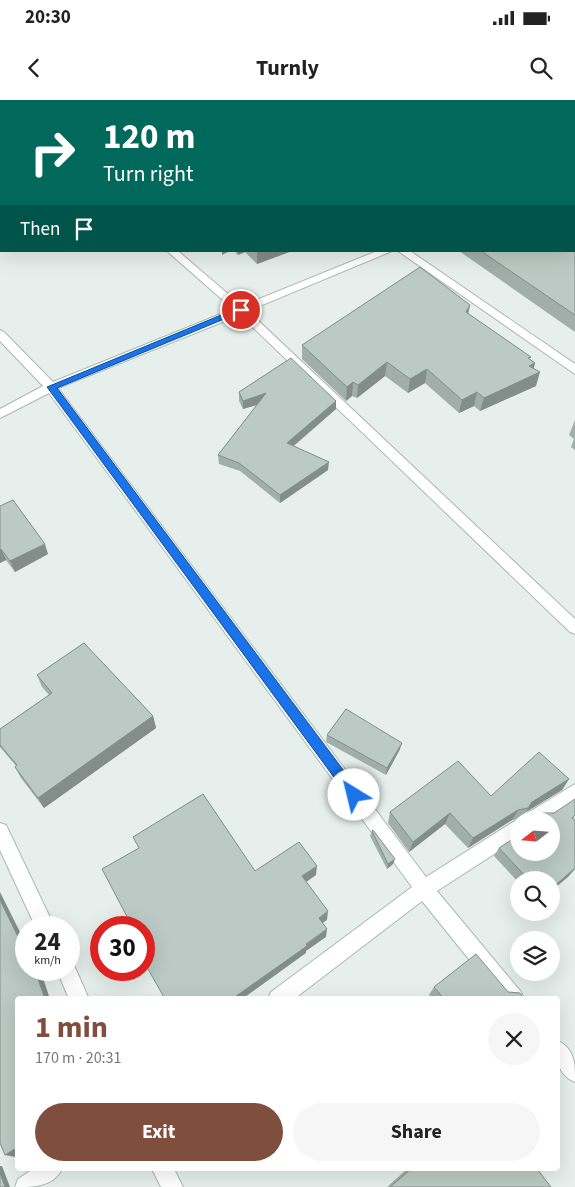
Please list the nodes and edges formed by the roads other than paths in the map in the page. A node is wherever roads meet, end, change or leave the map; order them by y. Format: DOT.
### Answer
graph roads {
  1 [pos="173,252"];
  2 [pos="385,252"];
  3 [pos="404,252"];
  4 [pos="241,310"];
  5 [pos="0,334"];
  6 [pos="575,370"];
  7 [pos="51,387"];
  8 [pos="0,414"];
  9 [pos="575,628"];
  10 [pos="575,792"];
  11 [pos="546,811"];
  12 [pos="0,831"];
  13 [pos="510,834"];
  14 [pos="424,889"];
  15 [pos="40,916"];
  16 [pos="71,981"];
  17 [pos="78,996"];
  18 [pos="282,996"];
  19 [pos="512,996"];
  20 [pos="560,1053"];
  21 [pos="575,1072"];
  22 [pos="48,1171"];
  23 [pos="164,1171"];
  24 [pos="26,1187"];
  25 [pos="172,1187"];
  1 -- 4 [label="street"];
  2 -- 4 [label="street"];
  3 -- 6 [label="street"];
  4 -- 7 [label="street"];
  4 -- 9 [label="street"];
  5 -- 7 [label="street"];
  7 -- 8 [label="street"];
  7 -- 14 [label="street"];
  10 -- 11 [label="street"];
  12 -- 15 [label="street"];
  13 -- 14 [label="street"];
  14 -- 18 [label="street"];
  14 -- 19 [label="street"];
  16 -- 17 [label="street"];
  20 -- 21 [label="street"];
  22 -- 24 [label="street"];
  23 -- 25 [label="street"];
}
